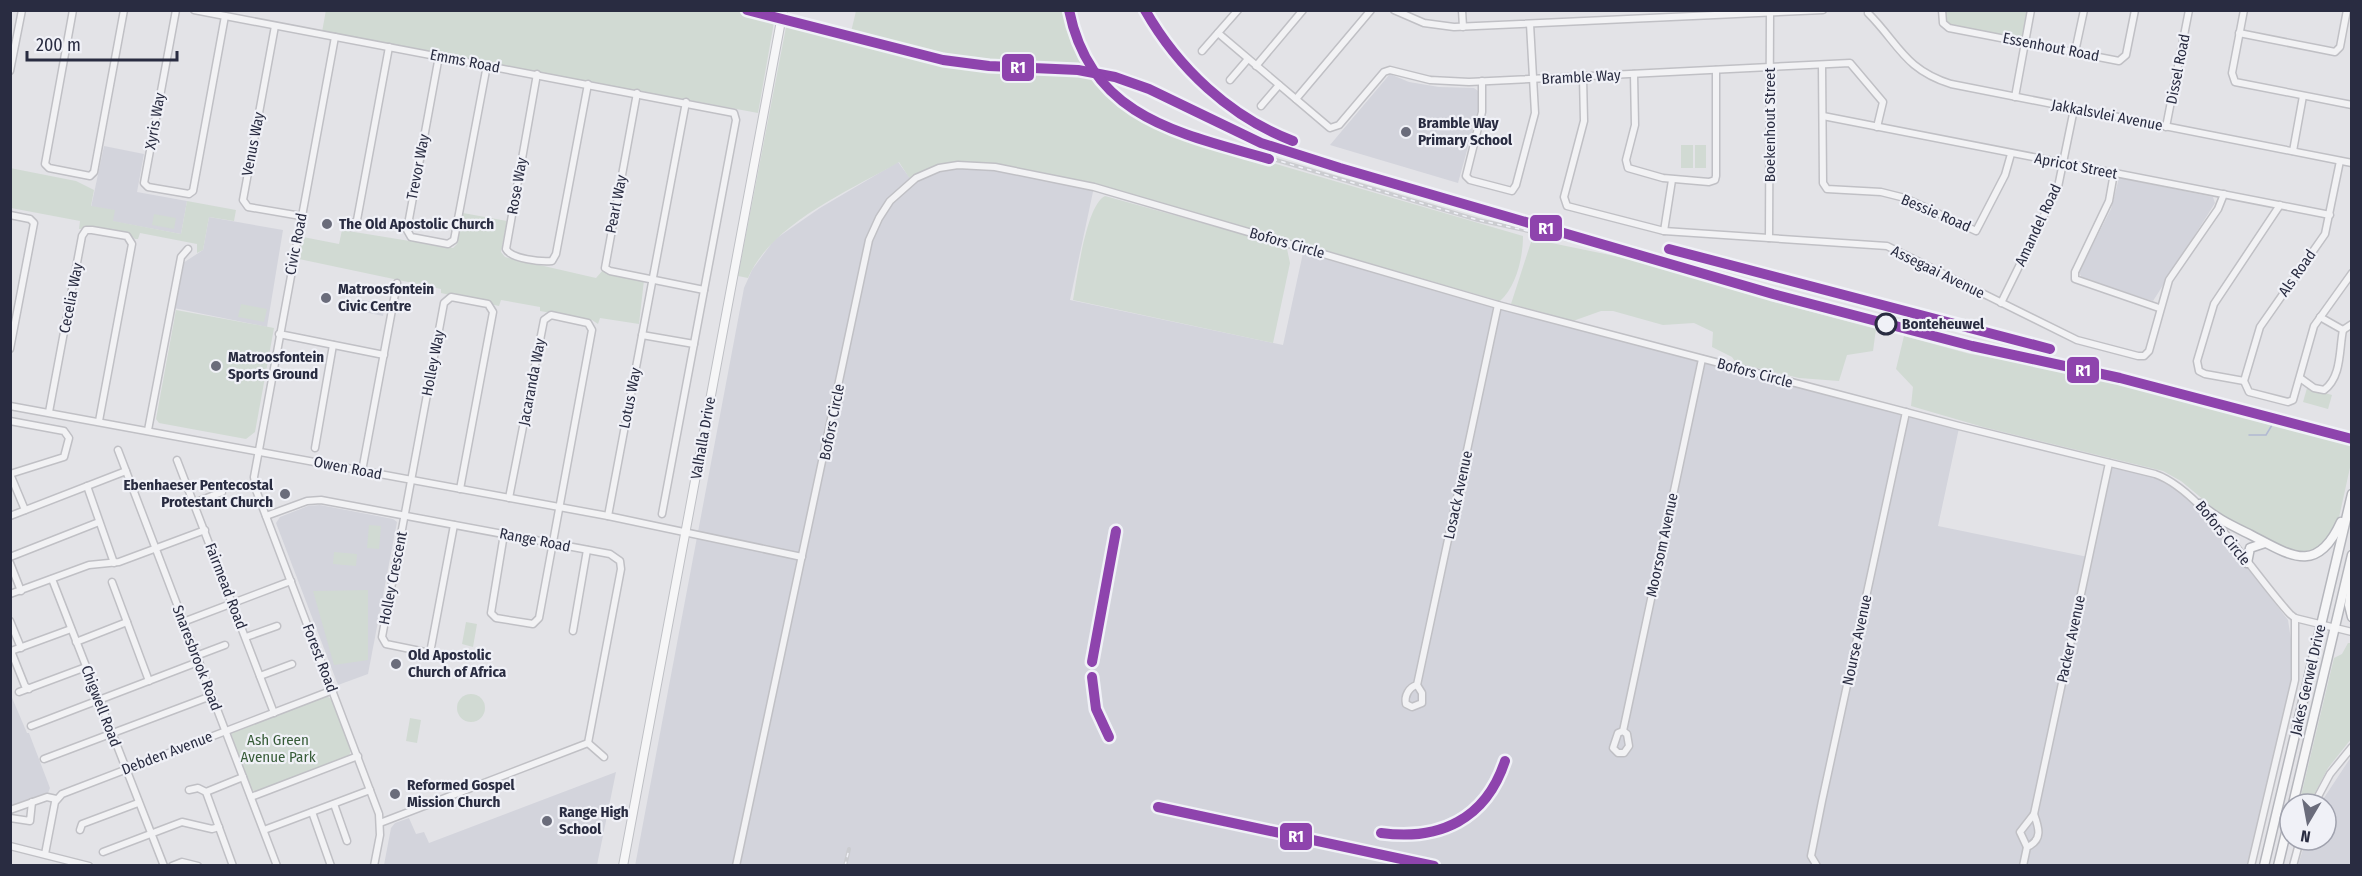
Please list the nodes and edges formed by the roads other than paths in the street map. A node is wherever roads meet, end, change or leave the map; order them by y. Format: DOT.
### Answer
graph roads {
  1 [pos="22,10"];
  2 [pos="73,10"];
  3 [pos="124,10"];
  4 [pos="176,10"];
  5 [pos="194,10"];
  6 [pos="1238,10"];
  7 [pos="1303,10"];
  8 [pos="1371,10"];
  9 [pos="1394,10"];
  10 [pos="1462,10"];
  11 [pos="1823,10"];
  12 [pos="1942,10"];
  13 [pos="2031,10"];
  14 [pos="2084,10"];
  15 [pos="2135,10"];
  16 [pos="2189,10"];
  17 [pos="2244,10"];
  18 [pos="2347,10"];
  19 [pos="1869,11"];
  20 [pos="782,12"];
  21 [pos="1770,13"];
  22 [pos="1668,14"];
  23 [pos="225,16"];
  24 [pos="1530,24"];
  25 [pos="275,26"];
  26 [pos="1463,27"];
  27 [pos="1218,33"];
  28 [pos="2240,33"];
  29 [pos="335,37"];
  30 [pos="2026,42"];
  31 [pos="389,47"];
  32 [pos="1202,51"];
  33 [pos="2075,52"];
  34 [pos="439,56"];
  35 [pos="1248,58"];
  36 [pos="487,65"];
  37 [pos="1257,66"];
  38 [pos="1822,66"];
  39 [pos="1770,68"];
  40 [pos="1716,70"];
  41 [pos="10,71"];
  42 [pos="537,74"];
  43 [pos="1634,74"];
  44 [pos="1583,77"];
  45 [pos="1533,79"];
  46 [pos="1230,80"];
  47 [pos="1482,81"];
  48 [pos="588,84"];
  49 [pos="1279,85"];
  50 [pos="637,93"];
  51 [pos="2304,96"];
  52 [pos="2015,97"];
  53 [pos="1296,99"];
  54 [pos="686,102"];
  55 [pos="2352,105"];
  56 [pos="1261,106"];
  57 [pos="2073,109"];
  58 [pos="1823,116"];
  59 [pos="1877,126"];
  60 [pos="2166,127"];
  61 [pos="2293,151"];
  62 [pos="2011,154"];
  63 [pos="2340,161"];
  64 [pos="2063,163"];
  65 [pos="2352,163"];
  66 [pos="2115,173"];
  67 [pos="1672,180"];
  68 [pos="2223,194"];
  69 [pos="2280,205"];
  70 [pos="10,215"];
  71 [pos="2330,215"];
  72 [pos="301,216"];
  73 [pos="351,227"];
  74 [pos="1664,231"];
  75 [pos="1769,238"];
  76 [pos="188,249"];
  77 [pos="2352,273"];
  78 [pos="652,279"];
  79 [pos="397,283"];
  80 [pos="704,290"];
  81 [pos="2001,303"];
  82 [pos="1498,305"];
  83 [pos="2159,308"];
  84 [pos="2320,317"];
  85 [pos="2352,324"];
  86 [pos="2343,330"];
  87 [pos="279,334"];
  88 [pos="642,335"];
  89 [pos="694,344"];
  90 [pos="333,345"];
  91 [pos="10,349"];
  92 [pos="384,355"];
  93 [pos="1702,359"];
  94 [pos="2300,378"];
  95 [pos="2244,381"];
  96 [pos="10,406"];
  97 [pos="50,412"];
  98 [pos="1906,412"];
  99 [pos="10,421"];
  100 [pos="99,421"];
  101 [pos="148,430"];
  102 [pos="315,448"];
  103 [pos="118,450"];
  104 [pos="257,451"];
  105 [pos="177,460"];
  106 [pos="2109,463"];
  107 [pos="126,471"];
  108 [pos="362,471"];
  109 [pos="10,474"];
  110 [pos="411,480"];
  111 [pos="87,486"];
  112 [pos="460,489"];
  113 [pos="222,492"];
  114 [pos="509,498"];
  115 [pos="2350,500"];
  116 [pos="194,503"];
  117 [pos="2200,504"];
  118 [pos="559,507"];
  119 [pos="666,509"];
  120 [pos="25,510"];
  121 [pos="405,515"];
  122 [pos="10,516"];
  123 [pos="266,516"];
  124 [pos="608,516"];
  125 [pos="99,522"];
  126 [pos="454,525"];
  127 [pos="205,530"];
  128 [pos="685,531"];
  129 [pos="504,534"];
  130 [pos="552,543"];
  131 [pos="2266,543"];
  132 [pos="155,548"];
  133 [pos="587,549"];
  134 [pos="10,557"];
  135 [pos="802,557"];
  136 [pos="2351,557"];
  137 [pos="10,563"];
  138 [pos="114,563"];
  139 [pos="2247,563"];
  140 [pos="2352,565"];
  141 [pos="52,579"];
  142 [pos="291,581"];
  143 [pos="112,582"];
  144 [pos="2352,582"];
  145 [pos="21,591"];
  146 [pos="10,594"];
  147 [pos="233,603"];
  148 [pos="2352,617"];
  149 [pos="2295,618"];
  150 [pos="10,621"];
  151 [pos="127,622"];
  152 [pos="183,622"];
  153 [pos="2321,624"];
  154 [pos="277,626"];
  155 [pos="2336,628"];
  156 [pos="71,629"];
  157 [pos="573,630"];
  158 [pos="2352,632"];
  159 [pos="246,637"];
  160 [pos="76,642"];
  161 [pos="225,645"];
  162 [pos="21,648"];
  163 [pos="197,659"];
  164 [pos="291,664"];
  165 [pos="86,667"];
  166 [pos="261,676"];
  167 [pos="149,681"];
  168 [pos="1417,685"];
  169 [pos="29,689"];
  170 [pos="333,690"];
  171 [pos="19,692"];
  172 [pos="211,696"];
  173 [pos="99,700"];
  174 [pos="274,712"];
  175 [pos="31,726"];
  176 [pos="225,731"];
  177 [pos="1623,731"];
  178 [pos="111,734"];
  179 [pos="588,743"];
  180 [pos="2352,747"];
  181 [pos="358,756"];
  182 [pos="604,757"];
  183 [pos="44,759"];
  184 [pos="125,769"];
  185 [pos="243,777"];
  186 [pos="189,790"];
  187 [pos="370,790"];
  188 [pos="206,792"];
  189 [pos="2296,792"];
  190 [pos="2320,792"];
  191 [pos="251,797"];
  192 [pos="56,799"];
  193 [pos="32,802"];
  194 [pos="138,803"];
  195 [pos="334,804"];
  196 [pos="10,810"];
  197 [pos="312,812"];
  198 [pos="2034,814"];
  199 [pos="10,818"];
  200 [pos="381,823"];
  201 [pos="219,827"];
  202 [pos="80,830"];
  203 [pos="264,830"];
  204 [pos="150,835"];
  205 [pos="347,841"];
  206 [pos="10,846"];
  207 [pos="2027,847"];
  208 [pos="103,852"];
  209 [pos="45,854"];
  210 [pos="89,866"];
  211 [pos="164,866"];
  212 [pos="172,866"];
  213 [pos="198,866"];
  214 [pos="233,866"];
  215 [pos="277,866"];
  216 [pos="331,866"];
  217 [pos="375,866"];
  218 [pos="623,866"];
  219 [pos="736,866"];
  220 [pos="1817,866"];
  221 [pos="2023,866"];
  222 [pos="2251,866"];
  223 [pos="2264,866"];
  1 -- 41 [label="street"];
  2 -- 3 [label="street"];
  4 -- 23 [label="street, Xyris Way"];
  5 -- 23 [label="street, Emms Road"];
  6 -- 27 [label="street"];
  7 -- 37 [label="street"];
  8 -- 53 [label="street"];
  9 -- 26 [label="street"];
  10 -- 26 [label="street"];
  11 -- 21 [label="street"];
  12 -- 30 [label="street, Essenhout Road"];
  13 -- 30 [label="street"];
  14 -- 33 [label="street"];
  15 -- 33 [label="street, Essenhout Road"];
  16 -- 60 [label="street, Dissel Road"];
  17 -- 28 [label="street"];
  18 -- 28 [label="street"];
  19 -- 52 [label="street, Jakkalsvlei Avenue"];
  20 -- 128 [label="main road, Valhalla Drive"];
  21 -- 22 [label="street"];
  21 -- 39 [label="street, Boekenhout Street"];
  22 -- 24 [label="street"];
  23 -- 25 [label="street, Emms Road"];
  24 -- 26 [label="street"];
  24 -- 45 [label="street"];
  25 -- 29 [label="street, Emms Road"];
  25 -- 72 [label="street, Venus Way"];
  27 -- 32 [label="street"];
  27 -- 35 [label="street, Bramble Way"];
  28 -- 51 [label="street"];
  29 -- 31 [label="street, Emms Road"];
  29 -- 72 [label="street, Civic Road"];
  30 -- 33 [label="street, Essenhout Road"];
  30 -- 52 [label="street"];
  31 -- 34 [label="street, Emms Road"];
  31 -- 73 [label="street"];
  34 -- 36 [label="street, Emms Road"];
  34 -- 36 [label="street, Trevor Way"];
  35 -- 37 [label="street, Bramble Way"];
  35 -- 46 [label="street"];
  36 -- 42 [label="street, Emms Road"];
  37 -- 49 [label="street, Bramble Way"];
  38 -- 39 [label="street, Bramble Way"];
  38 -- 58 [label="street, Bessie Road"];
  38 -- 59 [label="street, Bramble Way"];
  39 -- 40 [label="street, Bramble Way"];
  39 -- 75 [label="street, Boekenhout Street"];
  40 -- 43 [label="street, Bramble Way"];
  40 -- 67 [label="street"];
  42 -- 48 [label="street, Emms Road"];
  42 -- 48 [label="street, Rose Way"];
  43 -- 44 [label="street, Bramble Way"];
  43 -- 67 [label="street"];
  44 -- 45 [label="street, Bramble Way"];
  44 -- 74 [label="street, Assegaai Avenue"];
  45 -- 47 [label="street, Bramble Way"];
  45 -- 47 [label="street"];
  47 -- 53 [label="street, Bramble Way"];
  48 -- 50 [label="street, Emms Road"];
  49 -- 53 [label="street, Bramble Way"];
  49 -- 56 [label="street"];
  50 -- 54 [label="street, Emms Road"];
  50 -- 78 [label="street, Pearl Way"];
  51 -- 55 [label="street"];
  51 -- 61 [label="street"];
  52 -- 57 [label="street, Jakkalsvlei Avenue"];
  54 -- 78 [label="street, Lotus Way"];
  54 -- 80 [label="street, Emms Road"];
  57 -- 60 [label="street, Jakkalsvlei Avenue"];
  57 -- 64 [label="street, Amandel Road"];
  58 -- 59 [label="street, Apricot Street"];
  58 -- 62 [label="street, Bessie Road"];
  59 -- 62 [label="street, Apricot Street"];
  60 -- 61 [label="street, Jakkalsvlei Avenue"];
  61 -- 63 [label="street, Jakkalsvlei Avenue"];
  62 -- 64 [label="street, Apricot Street"];
  63 -- 65 [label="street, Jakkalsvlei Avenue"];
  63 -- 71 [label="street, Als Road"];
  64 -- 66 [label="street, Apricot Street"];
  64 -- 81 [label="street, Amandel Road"];
  66 -- 68 [label="street, Apricot Street"];
  66 -- 83 [label="street"];
  67 -- 74 [label="street"];
  68 -- 69 [label="street, Apricot Street"];
  68 -- 83 [label="street, Assegaai Avenue"];
  69 -- 71 [label="street, Apricot Street"];
  69 -- 95 [label="street"];
  70 -- 91 [label="street"];
  71 -- 95 [label="street, Als Road"];
  72 -- 87 [label="street, Civic Road"];
  74 -- 75 [label="street, Assegaai Avenue"];
  75 -- 81 [label="street, Assegaai Avenue"];
  76 -- 101 [label="street"];
  77 -- 84 [label="street"];
  78 -- 80 [label="street"];
  78 -- 88 [label="street, Lotus Way"];
  79 -- 92 [label="street"];
  80 -- 89 [label="street"];
  81 -- 83 [label="street, Assegaai Avenue"];
  82 -- 93 [label="street, Bofors Circle"];
  82 -- 135 [label="street, Bofors Circle"];
  82 -- 168 [label="street, Losack Avenue"];
  84 -- 86 [label="street"];
  84 -- 94 [label="street"];
  85 -- 86 [label="street"];
  86 -- 94 [label="street"];
  87 -- 90 [label="street"];
  87 -- 104 [label="street, Civic Road"];
  88 -- 89 [label="street"];
  88 -- 124 [label="street, Lotus Way"];
  89 -- 119 [label="street"];
  90 -- 92 [label="street"];
  90 -- 102 [label="street"];
  92 -- 108 [label="street"];
  93 -- 98 [label="street, Bofors Circle"];
  93 -- 177 [label="street, Moorsom Avenue"];
  94 -- 95 [label="street"];
  96 -- 97 [label="street, Owen Road"];
  97 -- 100 [label="street, Owen Road"];
  97 -- 100 [label="street, Cecelia Way"];
  98 -- 106 [label="street, Bofors Circle"];
  98 -- 220 [label="street, Nourse Avenue"];
  99 -- 109 [label="street"];
  100 -- 101 [label="street, Owen Road"];
  101 -- 104 [label="street, Owen Road"];
  103 -- 107 [label="street, Snaresbrook Road"];
  104 -- 108 [label="street, Owen Road"];
  104 -- 123 [label="street, Forest Road"];
  105 -- 116 [label="street, Fairmead Road"];
  106 -- 117 [label="street, Bofors Circle"];
  106 -- 198 [label="street, Packer Avenue"];
  107 -- 111 [label="street"];
  107 -- 132 [label="street, Snaresbrook Road"];
  108 -- 110 [label="street, Owen Road"];
  109 -- 120 [label="street"];
  110 -- 112 [label="street, Owen Road"];
  110 -- 112 [label="street, Holley Way"];
  110 -- 121 [label="street, Holley Crescent"];
  111 -- 120 [label="street"];
  111 -- 125 [label="street"];
  112 -- 114 [label="street, Owen Road"];
  113 -- 116 [label="street"];
  114 -- 118 [label="street, Owen Road"];
  114 -- 118 [label="street, Jacaranda Way"];
  115 -- 131 [label="highway"];
  115 -- 153 [label="highway, Jakes Gerwel Drive"];
  116 -- 127 [label="street, Fairmead Road"];
  117 -- 131 [label="highway"];
  117 -- 139 [label="street, Bofors Circle"];
  118 -- 124 [label="street, Owen Road"];
  118 -- 130 [label="street"];
  120 -- 122 [label="street"];
  121 -- 123 [label="street, Range Road"];
  121 -- 126 [label="street, Range Road"];
  121 -- 126 [label="street, Holley Crescent"];
  123 -- 142 [label="street, Forest Road"];
  124 -- 128 [label="street, Owen Road"];
  125 -- 134 [label="street"];
  125 -- 138 [label="street"];
  126 -- 129 [label="street, Range Road"];
  127 -- 132 [label="street"];
  127 -- 147 [label="street, Fairmead Road"];
  128 -- 135 [label="street, Owen Road"];
  128 -- 218 [label="main road, Valhalla Drive"];
  129 -- 130 [label="street, Range Road"];
  129 -- 130 [label="street"];
  130 -- 133 [label="street, Range Road"];
  131 -- 139 [label="highway"];
  132 -- 138 [label="street"];
  132 -- 152 [label="street, Snaresbrook Road"];
  133 -- 157 [label="street"];
  133 -- 179 [label="street, Range Road"];
  135 -- 219 [label="street, Bofors Circle"];
  136 -- 140 [label="highway"];
  136 -- 155 [label="highway, Jakes Gerwel Drive"];
  137 -- 145 [label="street"];
  138 -- 141 [label="street"];
  139 -- 149 [label="street, Bofors Circle"];
  141 -- 145 [label="street"];
  141 -- 156 [label="street, Chigwell Road"];
  142 -- 147 [label="street"];
  142 -- 170 [label="street, Forest Road"];
  143 -- 151 [label="street"];
  144 -- 148 [label="highway"];
  145 -- 146 [label="street"];
  147 -- 152 [label="street"];
  147 -- 159 [label="street, Fairmead Road"];
  149 -- 153 [label="street"];
  149 -- 222 [label="street"];
  150 -- 162 [label="street"];
  151 -- 160 [label="street"];
  151 -- 167 [label="street"];
  152 -- 163 [label="street, Snaresbrook Road"];
  153 -- 155 [label="street"];
  153 -- 223 [label="highway, Jakes Gerwel Drive"];
  154 -- 159 [label="street"];
  155 -- 158 [label="street"];
  155 -- 189 [label="highway, Jakes Gerwel Drive"];
  156 -- 160 [label="street, Chigwell Road"];
  156 -- 162 [label="street"];
  159 -- 166 [label="street, Fairmead Road"];
  160 -- 165 [label="street, Chigwell Road"];
  161 -- 163 [label="street"];
  162 -- 169 [label="street"];
  163 -- 167 [label="street"];
  163 -- 172 [label="street, Snaresbrook Road"];
  164 -- 166 [label="street"];
  165 -- 169 [label="street"];
  165 -- 173 [label="street, Chigwell Road"];
  166 -- 174 [label="street, Fairmead Road"];
  167 -- 173 [label="street"];
  169 -- 171 [label="street"];
  170 -- 174 [label="street, Debden Avenue"];
  170 -- 181 [label="street, Forest Road"];
  172 -- 176 [label="street, Snaresbrook Road"];
  172 -- 178 [label="street"];
  173 -- 175 [label="street"];
  173 -- 178 [label="street, Chigwell Road"];
  174 -- 176 [label="street, Debden Avenue"];
  176 -- 184 [label="street, Debden Avenue"];
  176 -- 185 [label="street, Snaresbrook Road"];
  178 -- 183 [label="street"];
  178 -- 184 [label="street, Chigwell Road"];
  179 -- 182 [label="street"];
  179 -- 200 [label="street"];
  180 -- 190 [label="street"];
  181 -- 187 [label="street, Forest Road"];
  181 -- 191 [label="street"];
  184 -- 192 [label="street, Debden Avenue"];
  184 -- 194 [label="street, Chigwell Road"];
  185 -- 188 [label="street"];
  185 -- 191 [label="street, Snaresbrook Road"];
  186 -- 188 [label="street"];
  187 -- 195 [label="street"];
  187 -- 200 [label="street, Forest Road"];
  188 -- 201 [label="street"];
  191 -- 203 [label="street, Snaresbrook Road"];
  192 -- 193 [label="street, Debden Avenue"];
  192 -- 209 [label="street"];
  193 -- 196 [label="street, Debden Avenue"];
  193 -- 199 [label="street"];
  194 -- 202 [label="street"];
  194 -- 204 [label="street, Chigwell Road"];
  195 -- 197 [label="street"];
  195 -- 205 [label="street"];
  197 -- 203 [label="street"];
  197 -- 216 [label="street"];
  198 -- 207 [label="street, Packer Avenue"];
  198 -- 207 [label="street, Packer Avenue"];
  200 -- 217 [label="street, Forest Road"];
  201 -- 204 [label="street"];
  201 -- 214 [label="street"];
  203 -- 215 [label="street, Snaresbrook Road"];
  204 -- 208 [label="street"];
  204 -- 211 [label="street, Chigwell Road"];
  206 -- 209 [label="street"];
  207 -- 221 [label="street, Packer Avenue"];
  209 -- 210 [label="street"];
  212 -- 213 [label="street"];
}
